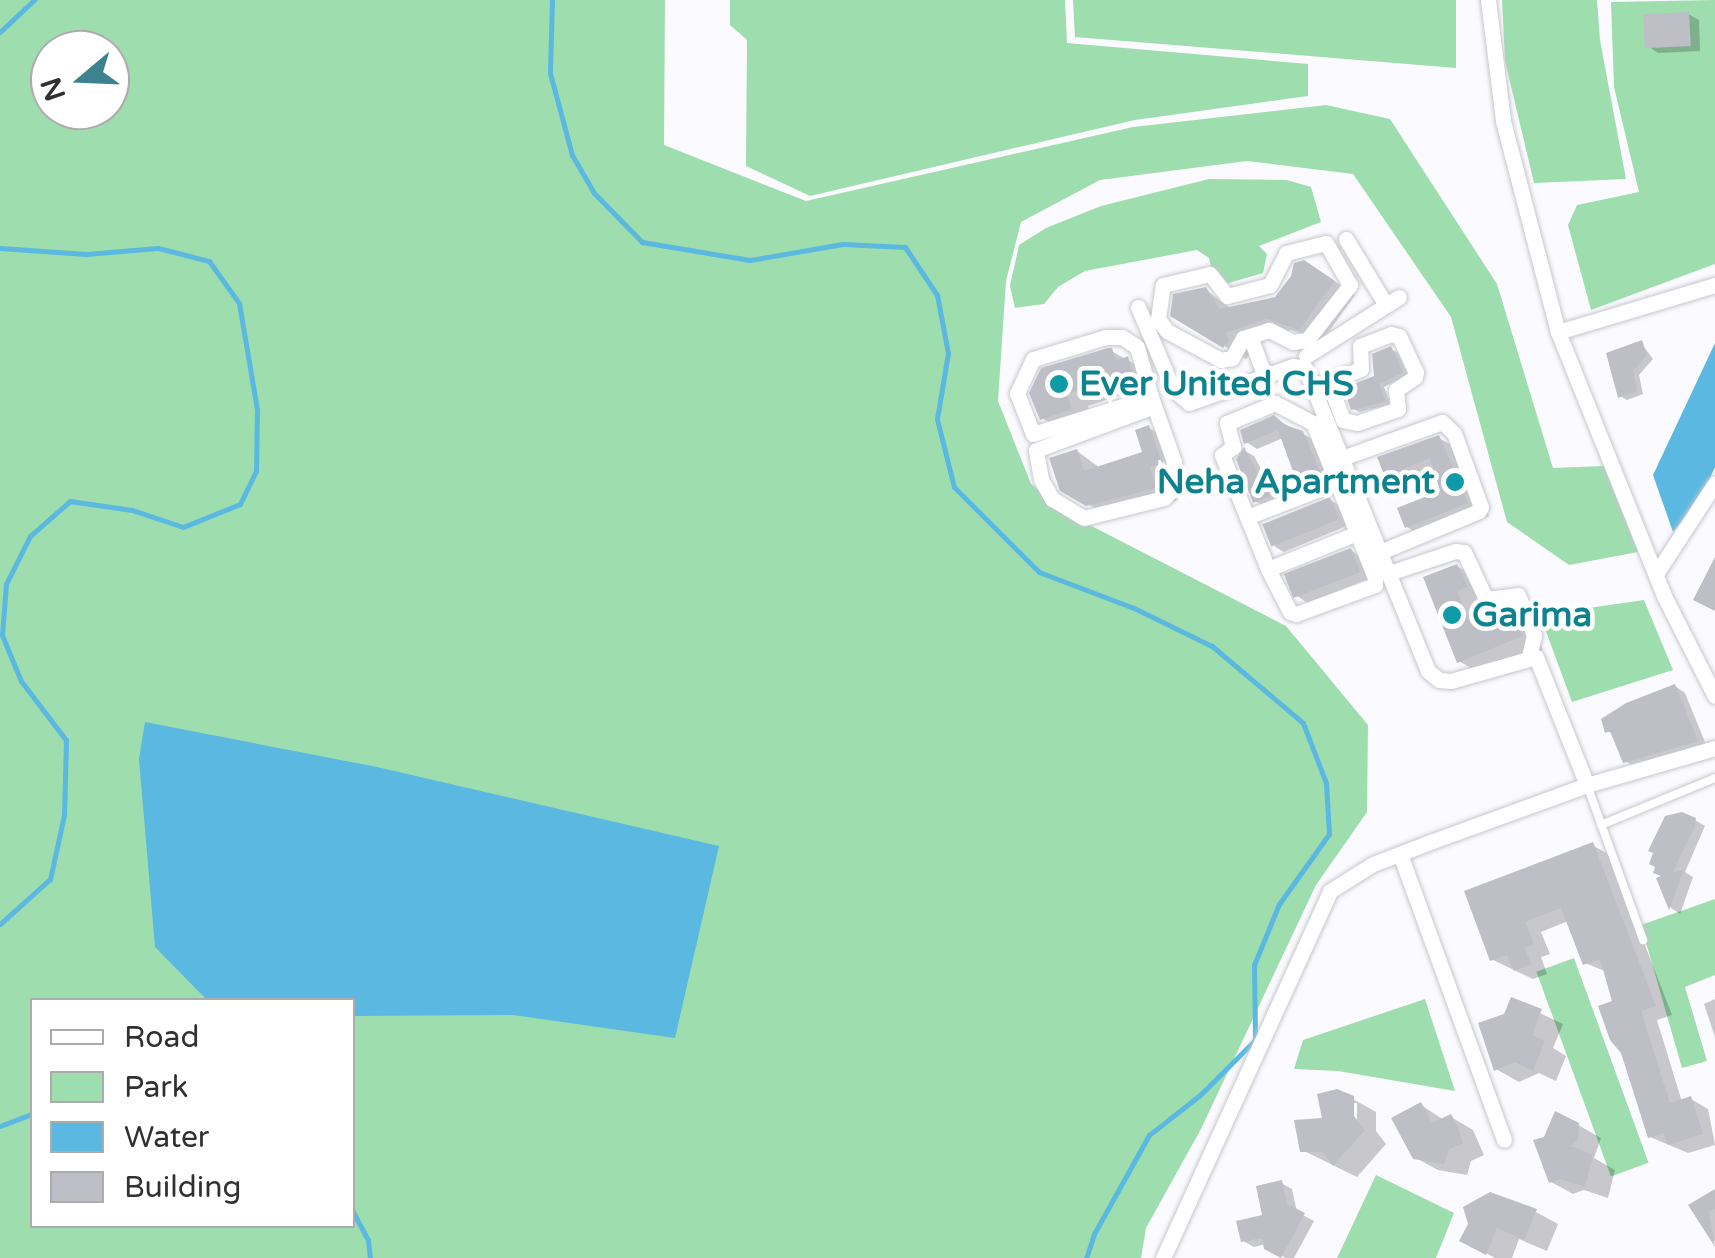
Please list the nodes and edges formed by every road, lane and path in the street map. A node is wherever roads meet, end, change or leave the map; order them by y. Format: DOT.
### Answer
graph roads {
  1 [pos="1488,0"];
  2 [pos="1346,239"];
  3 [pos="1715,284"];
  4 [pos="1138,306"];
  5 [pos="1558,332"];
  6 [pos="1250,336"];
  7 [pos="1306,355"];
  8 [pos="1265,377"];
  9 [pos="1320,383"];
  10 [pos="1175,393"];
  11 [pos="1153,401"];
  12 [pos="1342,458"];
  13 [pos="1344,480"];
  14 [pos="1715,483"];
  15 [pos="1247,518"];
  16 [pos="1364,530"];
  17 [pos="1380,552"];
  18 [pos="1268,568"];
  19 [pos="1388,574"];
  20 [pos="1656,574"];
  21 [pos="1529,656"];
  22 [pos="1715,696"];
  23 [pos="1713,751"];
  24 [pos="1715,778"];
  25 [pos="1587,785"];
  26 [pos="1601,825"];
  27 [pos="1400,854"];
  28 [pos="1643,940"];
  29 [pos="1504,1140"];
  30 [pos="1163,1258"];
  1 -- 5 [label="street"];
  2 -- 7 [label="street"];
  3 -- 5 [label="street"];
  4 -- 10 [label="street"];
  5 -- 20 [label="street"];
  6 -- 7 [label="street"];
  6 -- 7 [label="street"];
  6 -- 8 [label="street"];
  7 -- 8 [label="street"];
  7 -- 9 [label="street"];
  8 -- 10 [label="street"];
  9 -- 9 [label="street"];
  9 -- 12 [label="street"];
  10 -- 11 [label="street"];
  11 -- 11 [label="street"];
  11 -- 11 [label="street"];
  12 -- 13 [label="street"];
  12 -- 17 [label="street"];
  13 -- 15 [label="street"];
  13 -- 15 [label="street"];
  13 -- 16 [label="street"];
  14 -- 20 [label="street"];
  15 -- 18 [label="street"];
  16 -- 17 [label="street"];
  16 -- 18 [label="street"];
  16 -- 18 [label="street"];
  17 -- 19 [label="street"];
  19 -- 21 [label="street"];
  19 -- 21 [label="street"];
  20 -- 22 [label="street"];
  21 -- 25 [label="street"];
  23 -- 25 [label="street"];
  24 -- 26 [label="lane"];
  25 -- 26 [label="lane"];
  25 -- 27 [label="street"];
  26 -- 28 [label="lane"];
  27 -- 29 [label="street"];
  27 -- 30 [label="street"];
}
